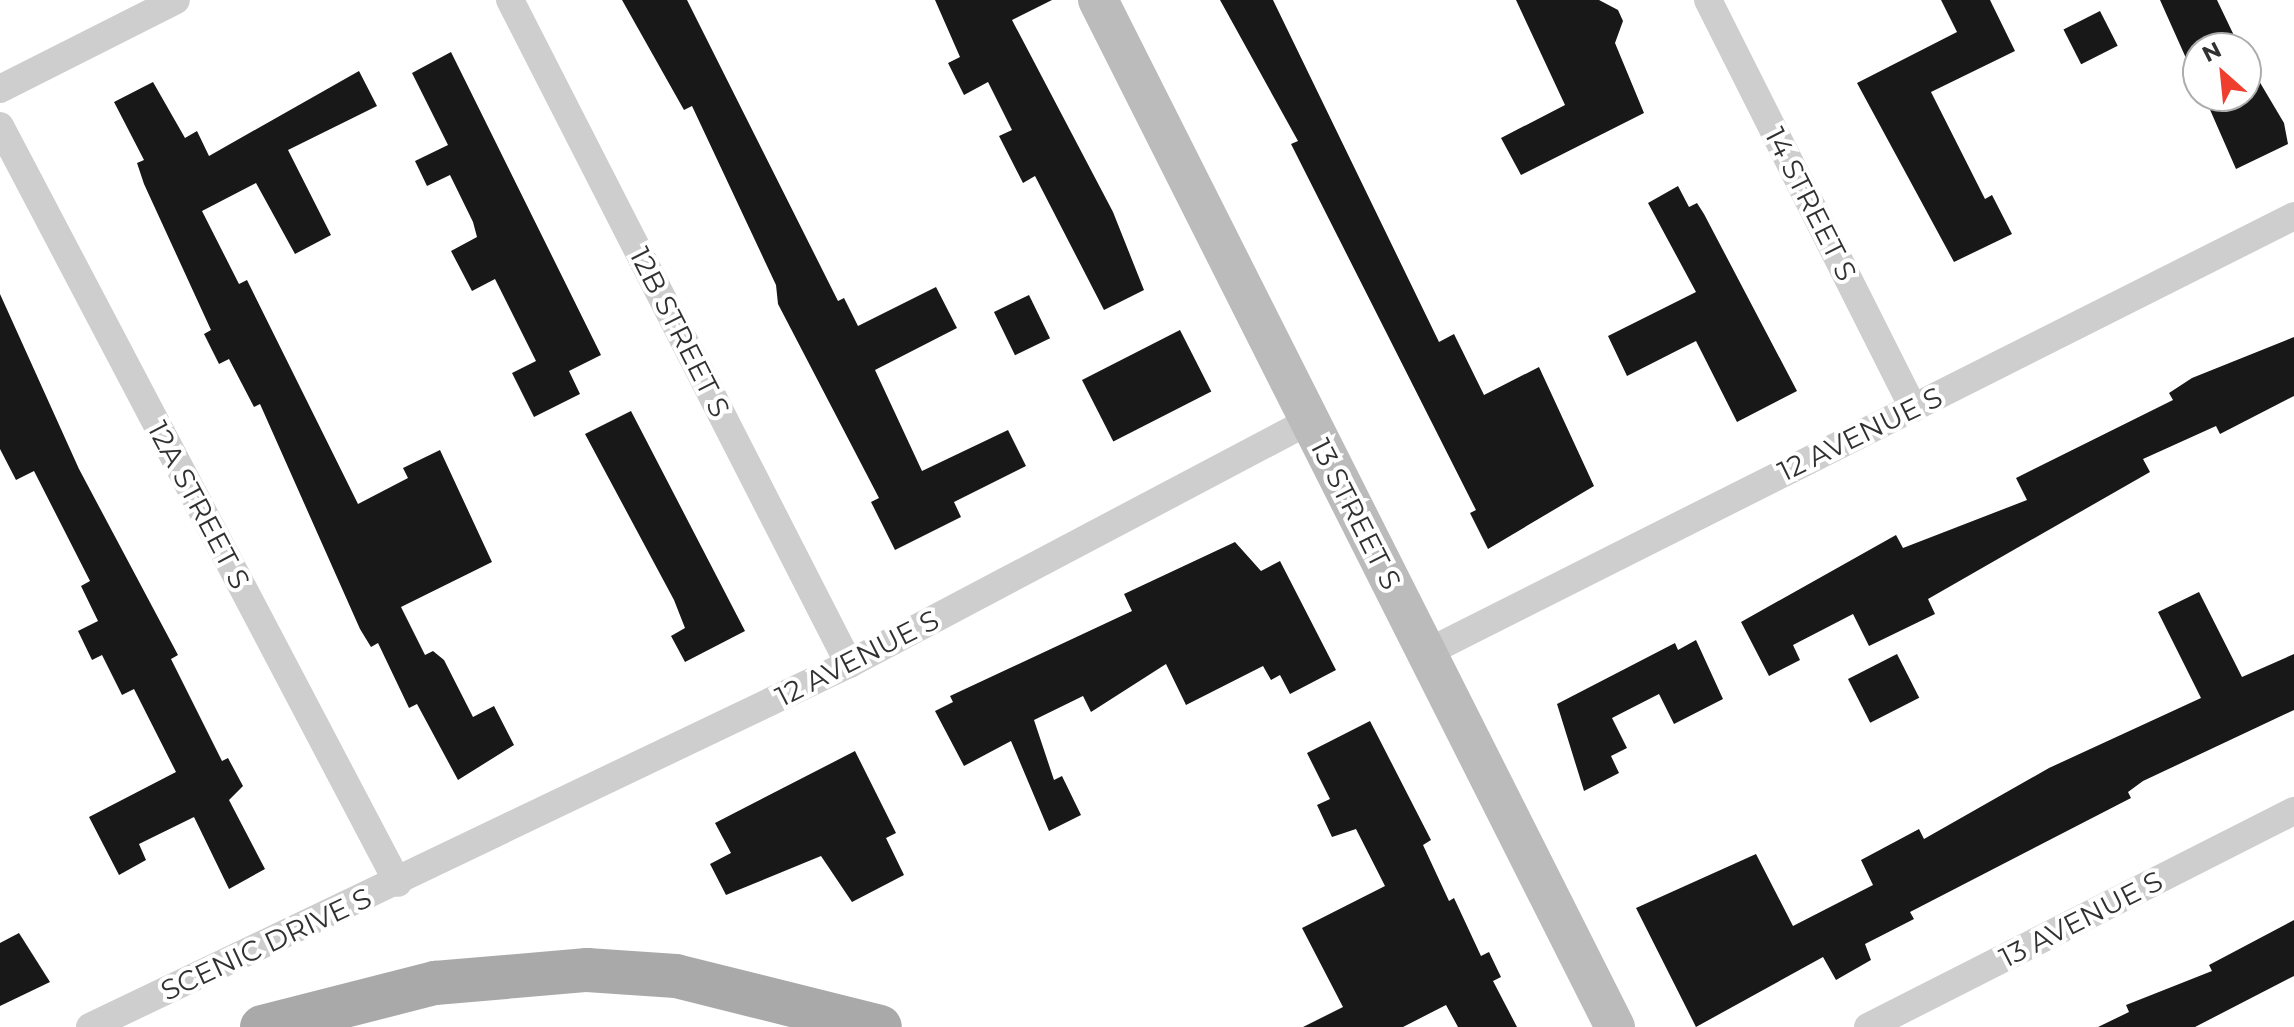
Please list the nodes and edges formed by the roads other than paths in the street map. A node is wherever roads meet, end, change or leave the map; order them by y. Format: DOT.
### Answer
graph roads {
  1 [pos="176,0"];
  2 [pos="510,0"];
  3 [pos="1098,0"];
  4 [pos="1708,0"];
  5 [pos="0,89"];
  6 [pos="0,126"];
  7 [pos="2294,216"];
  8 [pos="1913,408"];
  9 [pos="1309,421"];
  10 [pos="1426,653"];
  11 [pos="849,664"];
  12 [pos="2294,811"];
  13 [pos="398,883"];
  14 [pos="90,1027"];
  15 [pos="262,1027"];
  16 [pos="880,1027"];
  17 [pos="1615,1027"];
  18 [pos="1868,1027"];
  1 -- 5 [label="street"];
  2 -- 11 [label="street, 12B STREET S"];
  3 -- 9 [label="street, 13 STREET S"];
  4 -- 8 [label="street, 14 STREET S"];
  6 -- 13 [label="street, 12A STREET S"];
  7 -- 8 [label="street, 12 AVENUE S"];
  8 -- 10 [label="street, 12 AVENUE S"];
  9 -- 10 [label="street, 13 STREET S"];
  9 -- 11 [label="street, 12 AVENUE S"];
  10 -- 17 [label="street, 13 STREET S"];
  11 -- 13 [label="street, 12 AVENUE S"];
  12 -- 18 [label="street, 13 AVENUE S"];
  13 -- 14 [label="street, SCENIC DRIVE S"];
  15 -- 16 [label="main road"];
}
